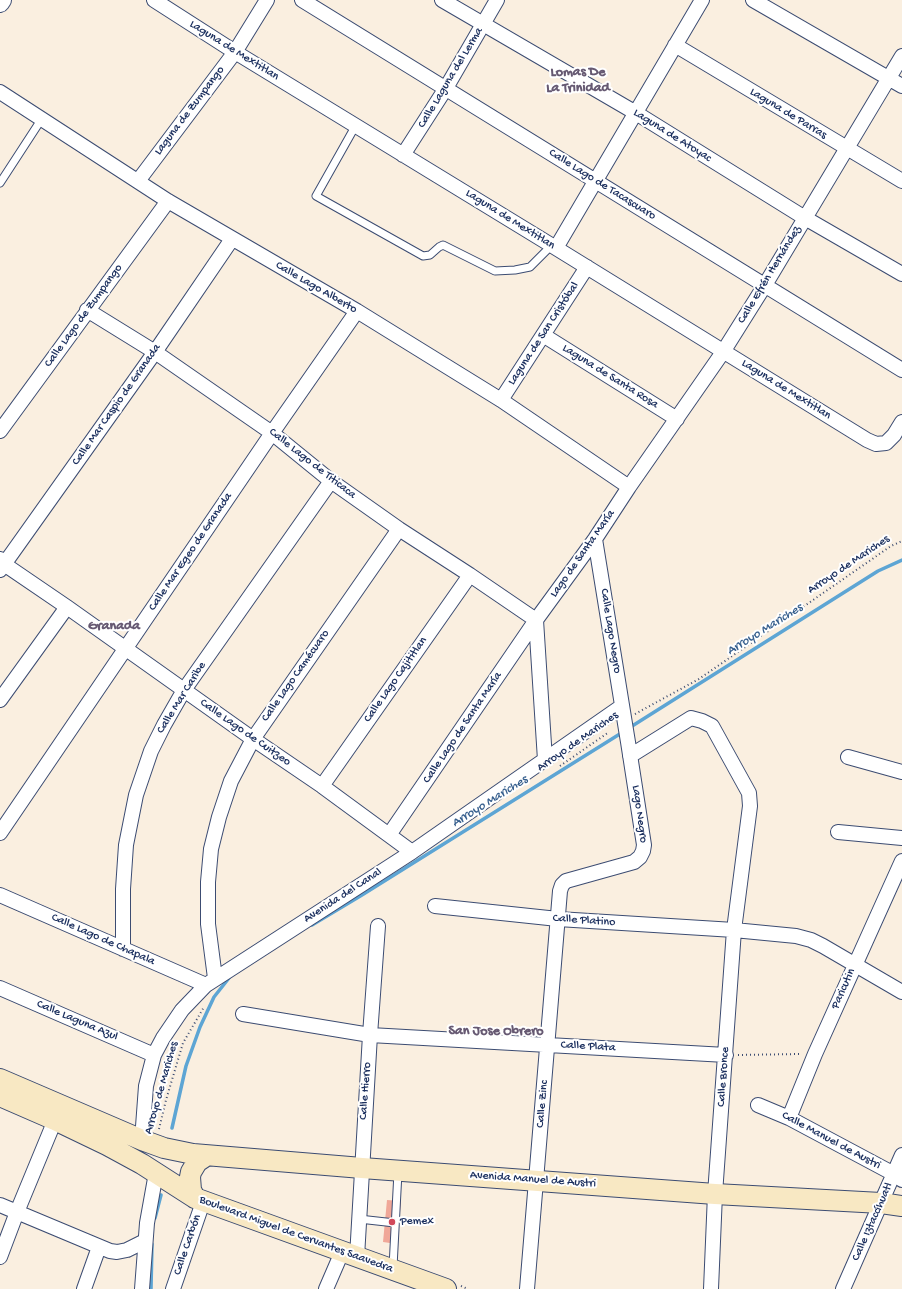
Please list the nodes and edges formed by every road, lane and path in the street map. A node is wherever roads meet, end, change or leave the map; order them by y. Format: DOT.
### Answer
graph roads {
  1 [pos="2,0"];
  2 [pos="154,0"];
  3 [pos="267,0"];
  4 [pos="302,0"];
  5 [pos="442,0"];
  6 [pos="497,0"];
  7 [pos="702,0"];
  8 [pos="753,0"];
  9 [pos="0,3"];
  10 [pos="483,24"];
  11 [pos="675,45"];
  12 [pos="235,52"];
  13 [pos="902,56"];
  14 [pos="888,78"];
  15 [pos="902,86"];
  16 [pos="446,88"];
  17 [pos="0,92"];
  18 [pos="636,114"];
  19 [pos="41,120"];
  20 [pos="356,125"];
  21 [pos="847,149"];
  22 [pos="404,154"];
  23 [pos="138,181"];
  24 [pos="596,181"];
  25 [pos="902,181"];
  26 [pos="0,183"];
  27 [pos="168,201"];
  28 [pos="805,218"];
  29 [pos="232,239"];
  30 [pos="554,246"];
  31 [pos="587,267"];
  32 [pos="902,274"];
  33 [pos="765,285"];
  34 [pos="87,310"];
  35 [pos="357,311"];
  36 [pos="543,335"];
  37 [pos="155,352"];
  38 [pos="723,352"];
  39 [pos="902,370"];
  40 [pos="501,400"];
  41 [pos="677,419"];
  42 [pos="902,422"];
  43 [pos="0,432"];
  44 [pos="272,433"];
  45 [pos="332,480"];
  46 [pos="629,487"];
  47 [pos="399,529"];
  48 [pos="595,539"];
  49 [pos="902,541"];
  50 [pos="1,564"];
  51 [pos="470,575"];
  52 [pos="67,607"];
  53 [pos="536,620"];
  54 [pos="126,649"];
  55 [pos="184,690"];
  56 [pos="0,700"];
  57 [pos="624,717"];
  58 [pos="252,739"];
  59 [pos="630,756"];
  60 [pos="848,757"];
  61 [pos="550,765"];
  62 [pos="902,772"];
  63 [pos="322,786"];
  64 [pos="838,832"];
  65 [pos="0,833"];
  66 [pos="389,835"];
  67 [pos="902,838"];
  68 [pos="412,852"];
  69 [pos="902,860"];
  70 [pos="0,895"];
  71 [pos="434,906"];
  72 [pos="558,919"];
  73 [pos="378,926"];
  74 [pos="734,930"];
  75 [pos="124,949"];
  76 [pos="855,964"];
  77 [pos="211,981"];
  78 [pos="0,988"];
  79 [pos="902,992"];
  80 [pos="206,1003"];
  81 [pos="243,1014"];
  82 [pos="370,1034"];
  83 [pos="548,1045"];
  84 [pos="154,1054"];
  85 [pos="815,1054"];
  86 [pos="726,1055"];
  87 [pos="0,1079"];
  88 [pos="0,1096"];
  89 [pos="758,1105"];
  90 [pos="789,1118"];
  91 [pos="55,1120"];
  92 [pos="154,1144"];
  93 [pos="902,1155"];
  94 [pos="206,1156"];
  95 [pos="149,1168"];
  96 [pos="362,1168"];
  97 [pos="398,1170"];
  98 [pos="898,1177"];
  99 [pos="536,1180"];
  100 [pos="715,1194"];
  101 [pos="199,1200"];
  102 [pos="881,1203"];
  103 [pos="0,1205"];
  104 [pos="902,1206"];
  105 [pos="17,1212"];
  106 [pos="359,1219"];
  107 [pos="395,1223"];
  108 [pos="145,1242"];
  109 [pos="99,1247"];
  110 [pos="350,1254"];
  111 [pos="0,1257"];
  112 [pos="392,1270"];
  113 [pos="84,1289"];
  114 [pos="142,1289"];
  115 [pos="173,1289"];
  116 [pos="326,1289"];
  117 [pos="446,1289"];
  118 [pos="527,1289"];
  119 [pos="712,1289"];
  120 [pos="843,1289"];
  1 -- 9 [label="street"];
  2 -- 12 [label="street, Laguna de Mextitlan"];
  3 -- 12 [label="street, Laguna de Zumpango"];
  4 -- 16 [label="street, Calle Lago de Tacascuaro"];
  5 -- 10 [label="street, Laguna de Atoyac"];
  6 -- 10 [label="street, Calle Laguna del Lerma"];
  7 -- 11 [label="street"];
  8 -- 14 [label="street"];
  10 -- 16 [label="street, Calle Laguna del Lerma"];
  10 -- 18 [label="street, Laguna de Atoyac"];
  11 -- 18 [label="street"];
  11 -- 21 [label="street, Laguna de Parras"];
  12 -- 20 [label="street, Laguna de Mextitlan"];
  12 -- 23 [label="street, Laguna de Zumpango"];
  13 -- 14 [label="street, Calle Efrén Hernández"];
  14 -- 15 [label="street"];
  14 -- 21 [label="street, Calle Efrén Hernández"];
  16 -- 22 [label="street, Calle Laguna del Lerma"];
  16 -- 24 [label="street, Calle Lago de Tacascuaro"];
  17 -- 19 [label="street, Calle Lago Alberto"];
  18 -- 24 [label="street"];
  18 -- 28 [label="street, Laguna de Atoyac"];
  19 -- 23 [label="street, Calle Lago Alberto"];
  19 -- 26 [label="lane"];
  20 -- 22 [label="street, Laguna de Mextitlan"];
  20 -- 30 [label="lane"];
  21 -- 25 [label="street, Laguna de Parras"];
  21 -- 28 [label="street, Calle Efrén Hernández"];
  22 -- 30 [label="street, Laguna de Mextitlan"];
  23 -- 27 [label="street, Calle Lago Alberto"];
  24 -- 30 [label="street"];
  24 -- 33 [label="street, Calle Lago de Tacascuaro"];
  27 -- 29 [label="street, Calle Lago Alberto"];
  27 -- 34 [label="street, Calle Lago de Zumpango"];
  28 -- 32 [label="street, Laguna de Atoyac"];
  28 -- 33 [label="street, Calle Efrén Hernández"];
  29 -- 35 [label="street, Calle Lago Alberto"];
  29 -- 37 [label="street, Calle Mar Caspio de Granada"];
  30 -- 31 [label="street, Laguna de Mextitlan"];
  31 -- 36 [label="street, Laguna de San Cristóbal"];
  31 -- 38 [label="street, Laguna de Mextitlan"];
  33 -- 38 [label="street, Calle Efrén Hernández"];
  33 -- 39 [label="street, Calle Lago de Tacascuaro"];
  34 -- 37 [label="street, Calle Lago de Titicaca"];
  34 -- 43 [label="street, Calle Lago de Zumpango"];
  35 -- 40 [label="street, Calle Lago Alberto"];
  35 -- 44 [label="street, Calle Mar Egeo de Granada"];
  36 -- 40 [label="street, Laguna de San Cristóbal"];
  36 -- 41 [label="street, Laguna de Santa Rosa"];
  37 -- 44 [label="street, Calle Lago de Titicaca"];
  37 -- 50 [label="street, Calle Mar Caspio de Granada"];
  38 -- 41 [label="street, Calle Efrén Hernández"];
  38 -- 42 [label="street, Laguna de Mextitlan"];
  40 -- 46 [label="street, Calle Lago Alberto"];
  41 -- 46 [label="street, Calle Efrén Hernández"];
  44 -- 45 [label="street, Calle Lago de Titicaca"];
  44 -- 54 [label="street, Calle Mar Egeo de Granada"];
  45 -- 47 [label="street, Calle Lago de Titicaca"];
  45 -- 55 [label="street, Calle Mar Caribe"];
  46 -- 48 [label="street, Lago de Santa María"];
  47 -- 51 [label="street, Calle Lago de Titicaca"];
  47 -- 58 [label="street, Calle Lago Camécuaro"];
  48 -- 53 [label="street, Lago de Santa María"];
  48 -- 57 [label="street, Calle Lago Negro"];
  49 -- 57 [label="path, Arroyo de Mariches"];
  50 -- 52 [label="street, Calle Lago de Cuitzeo"];
  51 -- 53 [label="street, Calle Lago de Titicaca"];
  51 -- 63 [label="street, Calle Lago Cajititlan"];
  52 -- 54 [label="street, Calle Lago de Cuitzeo"];
  52 -- 56 [label="street"];
  53 -- 61 [label="street"];
  53 -- 66 [label="street, Calle Lago de Santa María"];
  54 -- 55 [label="street, Calle Lago de Cuitzeo"];
  54 -- 65 [label="street, Calle Mar Egeo de Granada"];
  55 -- 58 [label="street, Calle Lago de Cuitzeo"];
  55 -- 75 [label="street, Calle Mar Caribe"];
  57 -- 59 [label="street, Lago Negro"];
  57 -- 61 [label="street, Avenida del Canal"];
  57 -- 61 [label="path, Arroyo de Mariches"];
  58 -- 63 [label="street, Calle Lago de Cuitzeo"];
  58 -- 77 [label="street, Calle Lago Camécuaro"];
  59 -- 72 [label="street, Lago Negro"];
  59 -- 74 [label="street, Calle Bronce"];
  60 -- 62 [label="street"];
  61 -- 68 [label="street, Avenida del Canal"];
  63 -- 66 [label="street, Calle Lago de Cuitzeo"];
  64 -- 67 [label="street"];
  66 -- 68 [label="street, Calle Lago de Cuitzeo"];
  68 -- 77 [label="street, Avenida del Canal"];
  69 -- 76 [label="street, Paricutin"];
  70 -- 75 [label="street, Calle Lago de Chapala"];
  71 -- 72 [label="street, Calle Platino"];
  72 -- 74 [label="street, Calle Platino"];
  72 -- 83 [label="street, Calle Zinc"];
  73 -- 82 [label="street, Calle Hierro"];
  74 -- 76 [label="street, Calle Platino"];
  74 -- 86 [label="street, Calle Bronce"];
  75 -- 77 [label="street, Calle Lago de Chapala"];
  76 -- 79 [label="street, Calle Platino"];
  76 -- 85 [label="street, Paricutin"];
  77 -- 84 [label="street, Avenida del Canal"];
  78 -- 84 [label="street, Calle Laguna Azul"];
  80 -- 92 [label="path, Arroyo de Mariches"];
  81 -- 82 [label="street, Calle Plata"];
  82 -- 83 [label="street, Calle Plata"];
  82 -- 96 [label="street, Calle Hierro"];
  83 -- 86 [label="street, Calle Plata"];
  83 -- 99 [label="street, Calle Zinc"];
  84 -- 92 [label="street, Avenida del Canal"];
  85 -- 86 [label="path"];
  85 -- 90 [label="street, Paricutin"];
  86 -- 100 [label="street, Calle Bronce"];
  87 -- 92 [label="main road"];
  88 -- 91 [label="main road, Boulevard Miguel de Cervantes Saavedra"];
  89 -- 90 [label="street, Calle Manuel de Austri"];
  90 -- 98 [label="street, Calle Manuel de Austri"];
  91 -- 95 [label="main road, Boulevard Miguel de Cervantes Saavedra"];
  91 -- 105 [label="street"];
  92 -- 94 [label="main road, Avenida Manuel de Austri"];
  92 -- 95 [label="main road"];
  93 -- 98 [label="street, Calle Iztaccíhuatl"];
  94 -- 96 [label="main road, Avenida Manuel de Austri"];
  94 -- 101 [label="main road"];
  95 -- 101 [label="main road, Boulevard Miguel de Cervantes Saavedra"];
  95 -- 108 [label="street"];
  96 -- 97 [label="main road, Avenida Manuel de Austri"];
  96 -- 106 [label="street, Calle Hierro"];
  97 -- 99 [label="main road, Avenida Manuel de Austri"];
  97 -- 107 [label="lane"];
  98 -- 102 [label="street, Calle Iztaccíhuatl"];
  99 -- 100 [label="main road, Avenida Manuel de Austri"];
  99 -- 118 [label="street, Calle Zinc"];
  100 -- 102 [label="main road, Avenida Manuel de Austri"];
  100 -- 119 [label="street, Calle Bronce"];
  101 -- 110 [label="main road, Boulevard Miguel de Cervantes Saavedra"];
  101 -- 115 [label="street, Calle Carbón"];
  102 -- 104 [label="main road, Avenida Manuel de Austri"];
  102 -- 120 [label="street, Calle Iztaccíhuatl"];
  103 -- 105 [label="street"];
  105 -- 109 [label="street"];
  105 -- 111 [label="street"];
  106 -- 107 [label="lane"];
  106 -- 110 [label="street, Calle Hierro"];
  107 -- 112 [label="lane"];
  108 -- 109 [label="street"];
  108 -- 114 [label="street"];
  109 -- 113 [label="street"];
  110 -- 112 [label="main road, Boulevard Miguel de Cervantes Saavedra"];
  110 -- 116 [label="street, Calle Hierro"];
  112 -- 117 [label="main road, Boulevard Miguel de Cervantes Saavedra"];
}
